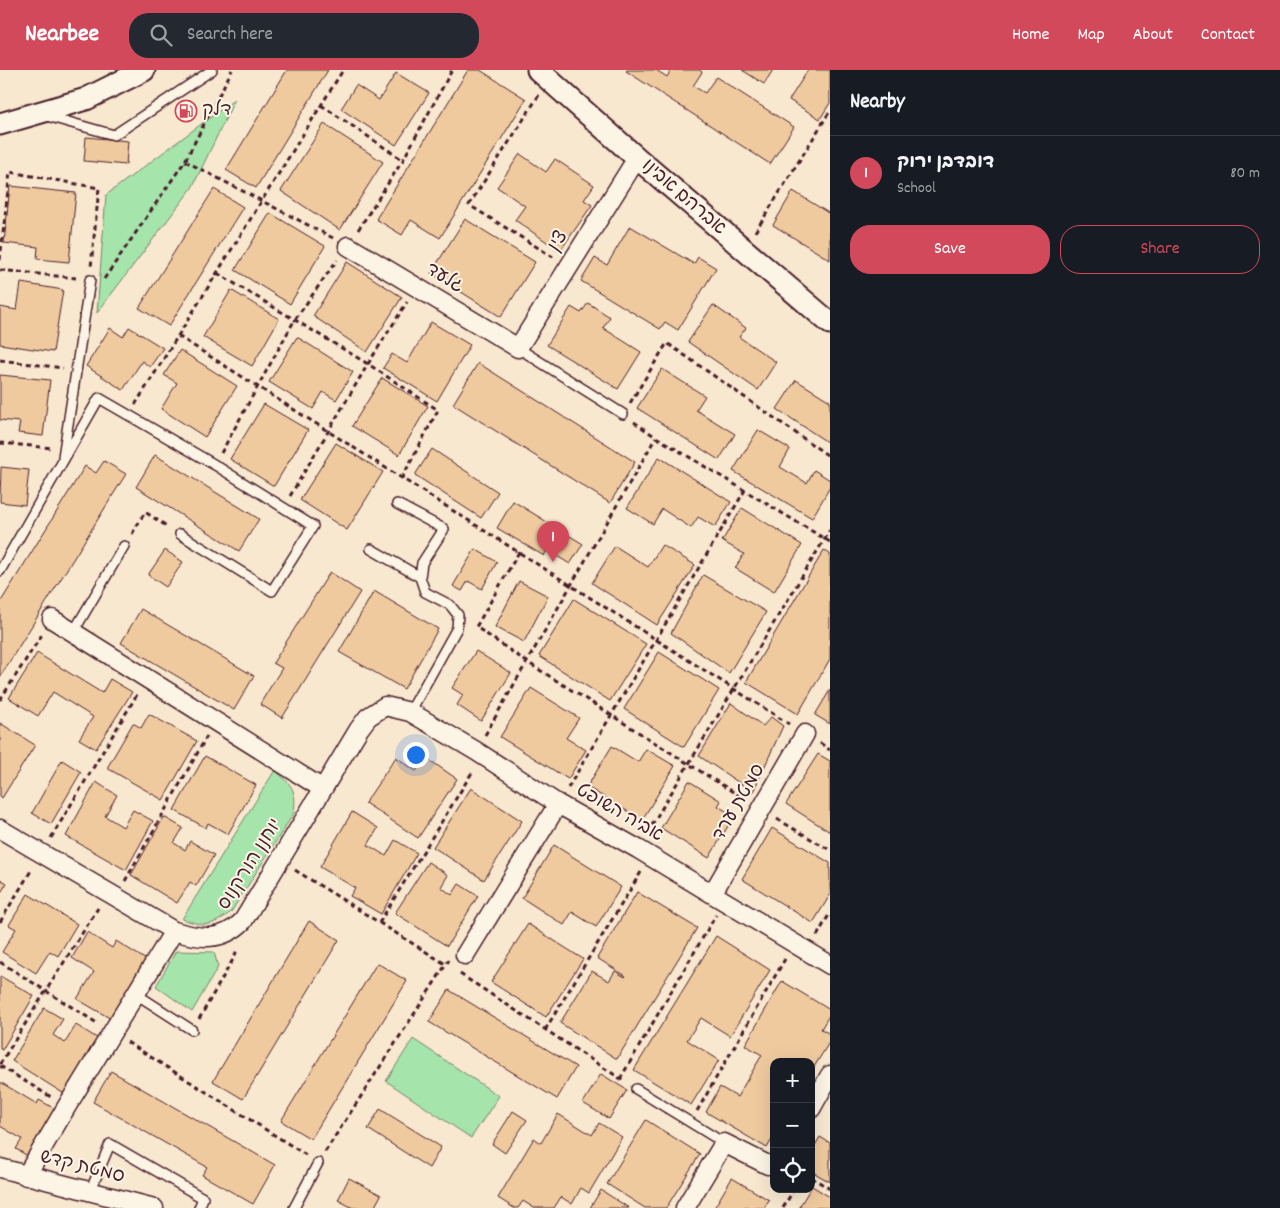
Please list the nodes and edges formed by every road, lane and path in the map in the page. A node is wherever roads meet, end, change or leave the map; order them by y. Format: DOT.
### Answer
graph roads {
  1 [pos="144,70"];
  2 [pos="212,70"];
  3 [pos="232,70"];
  4 [pos="343,70"];
  5 [pos="452,70"];
  6 [pos="544,74"];
  7 [pos="321,105"];
  8 [pos="40,114"];
  9 [pos="829,114"];
  10 [pos="0,124"];
  11 [pos="637,158"];
  12 [pos="403,160"];
  13 [pos="185,161"];
  14 [pos="261,201"];
  15 [pos="348,246"];
  16 [pos="744,250"];
  17 [pos="0,260"];
  18 [pos="569,266"];
  19 [pos="0,270"];
  20 [pos="217,273"];
  21 [pos="90,280"];
  22 [pos="416,287"];
  23 [pos="86,306"];
  24 [pos="294,321"];
  25 [pos="830,323"];
  26 [pos="178,336"];
  27 [pos="518,348"];
  28 [pos="0,360"];
  29 [pos="368,364"];
  30 [pos="76,369"];
  31 [pos="258,387"];
  32 [pos="624,414"];
  33 [pos="128,415"];
  34 [pos="328,431"];
  35 [pos="656,437"];
  36 [pos="0,442"];
  37 [pos="64,449"];
  38 [pos="830,457"];
  39 [pos="62,463"];
  40 [pos="214,465"];
  41 [pos="402,478"];
  42 [pos="745,490"];
  43 [pos="397,504"];
  44 [pos="283,507"];
  45 [pos="830,530"];
  46 [pos="180,534"];
  47 [pos="825,539"];
  48 [pos="830,542"];
  49 [pos="124,546"];
  50 [pos="371,549"];
  51 [pos="519,552"];
  52 [pos="0,571"];
  53 [pos="420,578"];
  54 [pos="571,586"];
  55 [pos="52,619"];
  56 [pos="74,631"];
  57 [pos="656,639"];
  58 [pos="527,662"];
  59 [pos="148,678"];
  60 [pos="734,689"];
  61 [pos="0,700"];
  62 [pos="385,706"];
  63 [pos="410,712"];
  64 [pos="611,715"];
  65 [pos="216,721"];
  66 [pos="805,734"];
  67 [pos="830,750"];
  68 [pos="480,753"];
  69 [pos="689,764"];
  70 [pos="323,789"];
  71 [pos="558,804"];
  72 [pos="761,809"];
  73 [pos="0,830"];
  74 [pos="830,850"];
  75 [pos="42,853"];
  76 [pos="644,853"];
  77 [pos="112,894"];
  78 [pos="718,897"];
  79 [pos="830,913"];
  80 [pos="244,921"];
  81 [pos="0,922"];
  82 [pos="379,923"];
  83 [pos="174,931"];
  84 [pos="801,947"];
  85 [pos="465,955"];
  86 [pos="0,962"];
  87 [pos="830,965"];
  88 [pos="46,990"];
  89 [pos="136,994"];
  90 [pos="192,1030"];
  91 [pos="545,1030"];
  92 [pos="112,1033"];
  93 [pos="0,1065"];
  94 [pos="830,1075"];
  95 [pos="620,1079"];
  96 [pos="636,1089"];
  97 [pos="814,1103"];
  98 [pos="67,1106"];
  99 [pos="690,1122"];
  100 [pos="724,1143"];
  101 [pos="318,1162"];
  102 [pos="770,1165"];
  103 [pos="0,1168"];
  104 [pos="26,1176"];
  105 [pos="815,1180"];
  106 [pos="830,1189"];
  107 [pos="90,1192"];
  108 [pos="792,1193"];
  109 [pos="154,1208"];
  110 [pos="199,1208"];
  111 [pos="294,1208"];
  112 [pos="685,1208"];
  113 [pos="783,1208"];
  1 -- 8 [label="street"];
  2 -- 8 [label="lane"];
  3 -- 13 [label="path"];
  4 -- 7 [label="path"];
  5 -- 12 [label="path"];
  6 -- 11 [label="street, אברהם אבינו"];
  6 -- 18 [label="path"];
  7 -- 12 [label="path"];
  7 -- 14 [label="path"];
  8 -- 10 [label="street"];
  9 -- 16 [label="path"];
  11 -- 16 [label="street, אברהם אבינו"];
  11 -- 18 [label="street, צין"];
  12 -- 15 [label="path"];
  13 -- 14 [label="path"];
  13 -- 23 [label="path"];
  14 -- 15 [label="path"];
  14 -- 20 [label="path"];
  15 -- 22 [label="street, גלעד"];
  15 -- 24 [label="path"];
  16 -- 25 [label="street, אברהם אבינו"];
  17 -- 21 [label="path"];
  18 -- 27 [label="street, צין"];
  19 -- 21 [label="path"];
  20 -- 24 [label="path"];
  20 -- 26 [label="path"];
  21 -- 23 [label="lane"];
  22 -- 27 [label="street, גלעד"];
  22 -- 29 [label="path"];
  23 -- 30 [label="lane"];
  24 -- 29 [label="path"];
  24 -- 31 [label="path"];
  26 -- 31 [label="path"];
  26 -- 33 [label="path"];
  27 -- 32 [label="lane"];
  28 -- 30 [label="path"];
  29 -- 34 [label="path"];
  29 -- 41 [label="path"];
  30 -- 37 [label="lane"];
  31 -- 34 [label="path"];
  31 -- 40 [label="path"];
  32 -- 35 [label="path"];
  32 -- 38 [label="path"];
  33 -- 39 [label="lane"];
  33 -- 40 [label="lane"];
  34 -- 41 [label="path"];
  34 -- 44 [label="path"];
  35 -- 42 [label="path"];
  35 -- 54 [label="path"];
  36 -- 37 [label="path"];
  37 -- 39 [label="lane"];
  39 -- 52 [label="lane"];
  40 -- 44 [label="lane"];
  41 -- 51 [label="path"];
  42 -- 47 [label="path"];
  42 -- 57 [label="path"];
  43 -- 53 [label="lane"];
  44 -- 46 [label="lane"];
  45 -- 47 [label="path"];
  46 -- 49 [label="path"];
  47 -- 48 [label="path"];
  47 -- 60 [label="path"];
  49 -- 56 [label="lane"];
  50 -- 53 [label="lane"];
  51 -- 54 [label="path"];
  51 -- 58 [label="path"];
  53 -- 63 [label="lane"];
  54 -- 57 [label="path"];
  54 -- 58 [label="path"];
  55 -- 56 [label="street"];
  55 -- 61 [label="path"];
  56 -- 59 [label="street"];
  57 -- 60 [label="path"];
  57 -- 64 [label="path"];
  58 -- 64 [label="path"];
  58 -- 68 [label="path"];
  59 -- 65 [label="street"];
  59 -- 75 [label="path"];
  60 -- 66 [label="path"];
  60 -- 69 [label="path"];
  62 -- 63 [label="street, אביה השופט"];
  62 -- 70 [label="street, יוחנן הורקנוס"];
  63 -- 68 [label="street, אביה השופט"];
  64 -- 69 [label="path"];
  64 -- 71 [label="path"];
  65 -- 70 [label="street"];
  65 -- 77 [label="path"];
  66 -- 67 [label="path"];
  66 -- 72 [label="street, סמטת ערד"];
  68 -- 71 [label="street, אביה השופט"];
  68 -- 82 [label="path"];
  69 -- 72 [label="path"];
  69 -- 76 [label="path"];
  70 -- 80 [label="street, יוחנן הורקנוס"];
  71 -- 76 [label="street, אביה השופט"];
  71 -- 85 [label="street"];
  72 -- 74 [label="path"];
  72 -- 78 [label="street, סמטת ערד"];
  73 -- 75 [label="street, יוחנן הורקנוס"];
  75 -- 77 [label="street, יוחנן הורקנוס"];
  75 -- 81 [label="path"];
  76 -- 78 [label="street, אביה השופט"];
  76 -- 91 [label="path"];
  77 -- 83 [label="street, יוחנן הורקנוס"];
  77 -- 88 [label="path"];
  78 -- 84 [label="street, אביה השופט"];
  78 -- 95 [label="path"];
  79 -- 84 [label="path"];
  80 -- 83 [label="street, יוחנן הורקנוס"];
  80 -- 90 [label="path"];
  83 -- 89 [label="street"];
  84 -- 87 [label="street, אביה השופט"];
  84 -- 99 [label="path"];
  85 -- 101 [label="path"];
  86 -- 88 [label="path"];
  88 -- 92 [label="path"];
  88 -- 93 [label="path"];
  89 -- 90 [label="lane"];
  89 -- 92 [label="street"];
  92 -- 98 [label="street"];
  92 -- 101 [label="path"];
  93 -- 98 [label="path"];
  94 -- 97 [label="street"];
  96 -- 99 [label="lane"];
  98 -- 104 [label="street"];
  99 -- 100 [label="lane"];
  100 -- 102 [label="street"];
  100 -- 112 [label="street"];
  101 -- 111 [label="lane"];
  103 -- 104 [label="street, סמטת קדש"];
  104 -- 107 [label="street, סמטת קדש"];
  105 -- 106 [label="path"];
  107 -- 109 [label="street, סמטת קדש"];
  107 -- 110 [label="lane"];
  108 -- 113 [label="path"];
}
